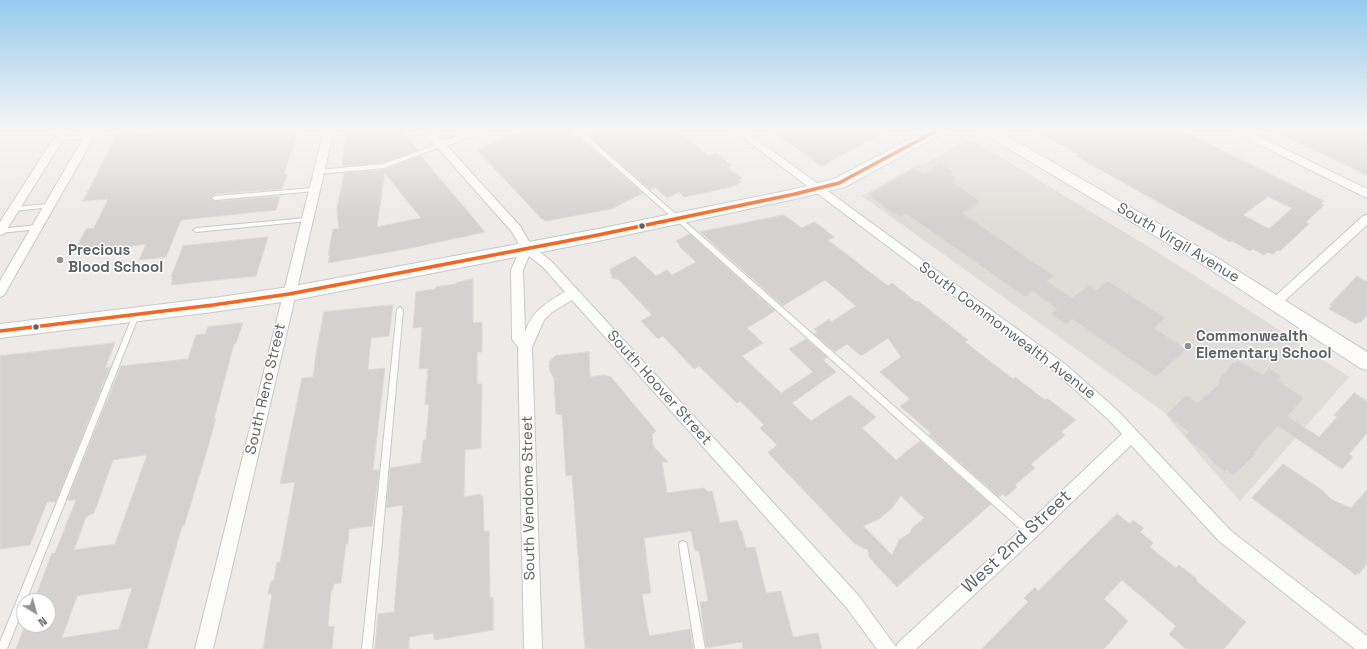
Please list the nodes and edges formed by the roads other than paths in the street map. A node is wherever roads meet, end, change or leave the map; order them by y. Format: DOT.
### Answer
graph roads {
  1 [pos="45,160"];
  2 [pos="75,160"];
  3 [pos="321,160"];
  4 [pos="400,160"];
  5 [pos="455,160"];
  6 [pos="611,160"];
  7 [pos="780,160"];
  8 [pos="881,160"];
  9 [pos="1039,160"];
  10 [pos="1299,160"];
  11 [pos="318,172"];
  12 [pos="819,189"];
  13 [pos="313,190"];
  14 [pos="1367,194"];
  15 [pos="215,198"];
  16 [pos="49,206"];
  17 [pos="14,209"];
  18 [pos="678,219"];
  19 [pos="1367,219"];
  20 [pos="306,220"];
  21 [pos="37,227"];
  22 [pos="196,230"];
  23 [pos="0,231"];
  24 [pos="527,248"];
  25 [pos="0,292"];
  26 [pos="289,294"];
  27 [pos="573,294"];
  28 [pos="1275,303"];
  29 [pos="400,310"];
  30 [pos="136,315"];
  31 [pos="0,331"];
  32 [pos="525,346"];
  33 [pos="1367,362"];
  34 [pos="1131,435"];
  35 [pos="1030,532"];
  36 [pos="682,545"];
  37 [pos="1367,647"];
  38 [pos="2,649"];
  39 [pos="204,649"];
  40 [pos="367,649"];
  41 [pos="533,649"];
  42 [pos="700,649"];
  43 [pos="888,649"];
  44 [pos="904,649"];
  1 -- 17 [label="street"];
  2 -- 16 [label="street"];
  3 -- 11 [label="street, South Reno Street"];
  4 -- 11 [label="lane"];
  5 -- 24 [label="street, South Hoover Street"];
  6 -- 18 [label="lane"];
  7 -- 12 [label="street, South Commonwealth Avenue"];
  8 -- 12 [label="main road"];
  9 -- 28 [label="main road, South Virgil Avenue"];
  10 -- 14 [label="street"];
  11 -- 13 [label="street, South Reno Street"];
  12 -- 18 [label="main road"];
  12 -- 34 [label="street, South Commonwealth Avenue"];
  13 -- 15 [label="lane"];
  13 -- 20 [label="street, South Reno Street"];
  16 -- 17 [label="lane"];
  16 -- 21 [label="street"];
  17 -- 23 [label="street"];
  18 -- 24 [label="main road"];
  18 -- 35 [label="lane"];
  19 -- 28 [label="street"];
  20 -- 22 [label="lane"];
  20 -- 26 [label="street, South Reno Street"];
  21 -- 23 [label="lane"];
  21 -- 25 [label="street"];
  24 -- 26 [label="main road"];
  24 -- 27 [label="street, South Hoover Street"];
  24 -- 32 [label="street"];
  26 -- 30 [label="main road"];
  26 -- 39 [label="street, South Reno Street"];
  27 -- 32 [label="street"];
  27 -- 43 [label="street, South Hoover Street"];
  28 -- 33 [label="main road, South Virgil Avenue"];
  29 -- 40 [label="lane"];
  30 -- 31 [label="main road"];
  30 -- 38 [label="lane"];
  32 -- 41 [label="street, South Vendome Street"];
  34 -- 35 [label="street, West 2nd Street"];
  34 -- 37 [label="street, South Commonwealth Avenue"];
  35 -- 44 [label="street, West 2nd Street"];
  36 -- 42 [label="lane"];
}
